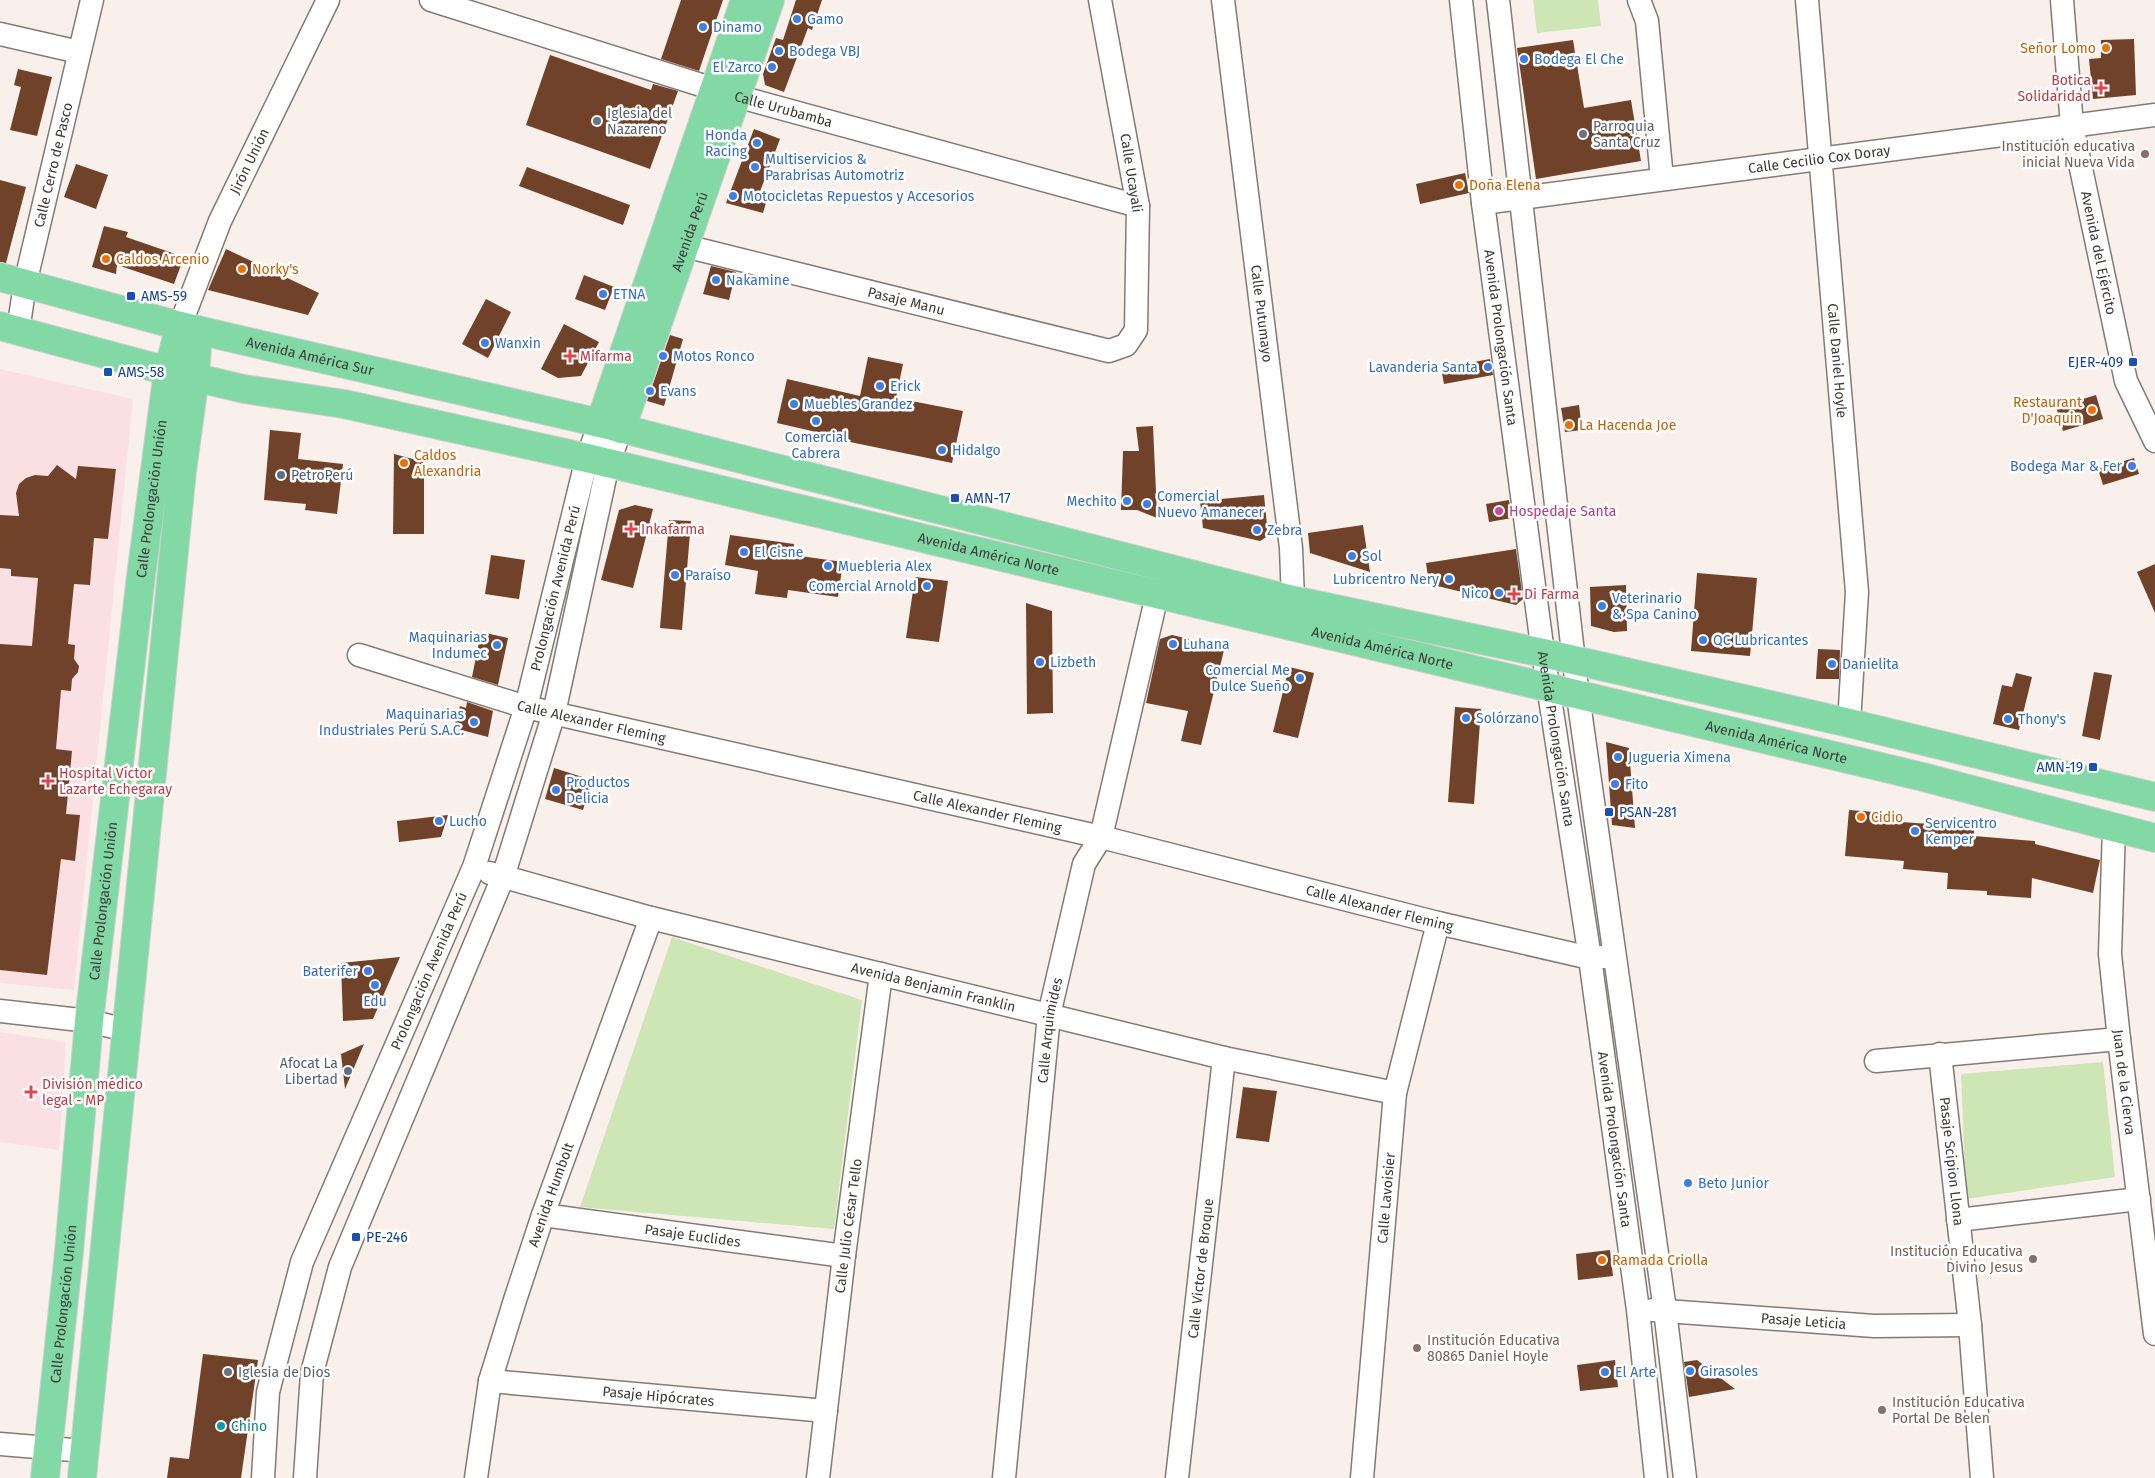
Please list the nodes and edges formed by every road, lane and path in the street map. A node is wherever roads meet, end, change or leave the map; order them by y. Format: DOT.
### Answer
graph roads {
  1 [pos="92,0"];
  2 [pos="328,0"];
  3 [pos="431,0"];
  4 [pos="745,0"];
  5 [pos="770,0"];
  6 [pos="1100,0"];
  7 [pos="1224,0"];
  8 [pos="1461,0"];
  9 [pos="1498,0"];
  10 [pos="1639,0"];
  11 [pos="1807,0"];
  12 [pos="2062,0"];
  13 [pos="0,34"];
  14 [pos="79,52"];
  15 [pos="725,93"];
  16 [pos="2155,115"];
  17 [pos="2072,126"];
  18 [pos="1819,159"];
  19 [pos="1662,179"];
  20 [pos="1521,198"];
  21 [pos="1483,203"];
  22 [pos="1138,206"];
  23 [pos="685,246"];
  24 [pos="12,280"];
  25 [pos="189,328"];
  26 [pos="9,329"];
  27 [pos="1126,344"];
  28 [pos="168,371"];
  29 [pos="195,377"];
  30 [pos="610,426"];
  31 [pos="2155,440"];
  32 [pos="598,461"];
  33 [pos="1157,595"];
  34 [pos="1293,600"];
  35 [pos="1290,627"];
  36 [pos="1543,653"];
  37 [pos="359,655"];
  38 [pos="1574,660"];
  39 [pos="1549,689"];
  40 [pos="1578,696"];
  41 [pos="526,707"];
  42 [pos="554,712"];
  43 [pos="1849,723"];
  44 [pos="1932,744"];
  45 [pos="1923,777"];
  46 [pos="2155,797"];
  47 [pos="2114,828"];
  48 [pos="1101,837"];
  49 [pos="2155,838"];
  50 [pos="474,867"];
  51 [pos="503,877"];
  52 [pos="651,918"];
  53 [pos="1438,923"];
  54 [pos="1616,956"];
  55 [pos="1590,958"];
  56 [pos="881,974"];
  57 [pos="0,1012"];
  58 [pos="1625,1013"];
  59 [pos="1050,1016"];
  60 [pos="1597,1017"];
  61 [pos="90,1021"];
  62 [pos="126,1030"];
  63 [pos="2119,1039"];
  64 [pos="1940,1054"];
  65 [pos="1224,1058"];
  66 [pos="1876,1060"];
  67 [pos="1395,1093"];
  68 [pos="2139,1199"];
  69 [pos="543,1215"];
  70 [pos="1958,1220"];
  71 [pos="844,1256"];
  72 [pos="1638,1310"];
  73 [pos="1665,1310"];
  74 [pos="1970,1325"];
  75 [pos="2155,1328"];
  76 [pos="490,1381"];
  77 [pos="826,1411"];
  78 [pos="0,1444"];
  79 [pos="48,1446"];
  80 [pos="85,1451"];
  81 [pos="45,1478"];
  82 [pos="82,1478"];
  83 [pos="263,1478"];
  84 [pos="305,1478"];
  85 [pos="476,1478"];
  86 [pos="818,1478"];
  87 [pos="1004,1478"];
  88 [pos="1177,1478"];
  89 [pos="1362,1478"];
  90 [pos="1656,1478"];
  91 [pos="1685,1478"];
  92 [pos="1982,1478"];
  1 -- 14 [label="street, Calle Cerro de Pasco"];
  2 -- 25 [label="street, Jirón Unión"];
  3 -- 15 [label="street, Calle Urubamba"];
  4 -- 15 [label="main road, Avenida Perú"];
  5 -- 15 [label="main road, Avenida Perú"];
  6 -- 22 [label="street, Calle Ucayali"];
  7 -- 34 [label="street, Calle Putumayo"];
  8 -- 21 [label="street, Avenida Prolongación Santa"];
  9 -- 20 [label="street, Avenida Prolongación Santa"];
  10 -- 19 [label="street"];
  11 -- 18 [label="street, Calle Daniel Hoyle"];
  12 -- 17 [label="street, Avenida del Ejército"];
  13 -- 14 [label="street"];
  14 -- 24 [label="street, Calle Cerro de Pasco"];
  15 -- 22 [label="street, Calle Urubamba"];
  15 -- 23 [label="main road, Avenida Perú"];
  15 -- 30 [label="main road, Avenida Perú"];
  16 -- 17 [label="street, Calle Cecilio Cox Doray"];
  17 -- 18 [label="street, Calle Cecilio Cox Doray"];
  17 -- 31 [label="street, Avenida del Ejército"];
  18 -- 19 [label="street, Calle Cecilio Cox Doray"];
  18 -- 43 [label="street, Calle Daniel Hoyle"];
  19 -- 20 [label="street, Calle Cecilio Cox Doray"];
  20 -- 21 [label="street, Calle Cecilio Cox Doray"];
  20 -- 38 [label="street, Avenida Prolongación Santa"];
  21 -- 36 [label="street, Avenida Prolongación Santa"];
  22 -- 27 [label="street, Calle Ucayali"];
  23 -- 27 [label="street, Pasaje Manu"];
  23 -- 30 [label="main road, Avenida Perú"];
  24 -- 25 [label="main road, Avenida América Sur"];
  24 -- 26 [label="street, Calle Cerro de Pasco"];
  25 -- 28 [label="main road, Calle Prolongación Unión"];
  25 -- 29 [label="main road, Calle Prolongación Unión"];
  25 -- 30 [label="main road, Avenida América Sur"];
  26 -- 28 [label="main road"];
  28 -- 29 [label="main road"];
  28 -- 61 [label="main road, Calle Prolongación Unión"];
  29 -- 32 [label="main road"];
  29 -- 62 [label="main road, Calle Prolongación Unión"];
  30 -- 32 [label="street, Avenida Perú"];
  30 -- 34 [label="main road, Avenida América Norte"];
  32 -- 33 [label="main road, Avenida América Norte"];
  32 -- 41 [label="street, Prolongación Avenida Perú"];
  32 -- 42 [label="street, Prolongación Avenida Perú"];
  33 -- 35 [label="main road, Avenida América Norte"];
  33 -- 48 [label="street, Calle Arquimides"];
  34 -- 35 [label="street, Calle Putumayo"];
  34 -- 36 [label="main road, Avenida América Norte"];
  35 -- 39 [label="main road, Avenida América Norte"];
  36 -- 38 [label="main road, Avenida América Norte"];
  36 -- 39 [label="street, Avenida Prolongación Santa"];
  37 -- 41 [label="street, Calle Alexander Fleming"];
  38 -- 40 [label="street, Avenida Prolongación Santa"];
  38 -- 43 [label="main road, Avenida América Norte"];
  39 -- 40 [label="main road, Avenida América Norte"];
  39 -- 55 [label="street, Avenida Prolongación Santa"];
  40 -- 45 [label="main road, Avenida América Norte"];
  40 -- 54 [label="street, Avenida Prolongación Santa"];
  41 -- 42 [label="street, Calle Alexander Fleming"];
  41 -- 50 [label="street, Prolongación Avenida Perú"];
  42 -- 48 [label="street, Calle Alexander Fleming"];
  42 -- 51 [label="street, Prolongación Avenida Perú"];
  43 -- 44 [label="main road, Avenida América Norte"];
  44 -- 45 [label="main road"];
  44 -- 46 [label="main road, Avenida América Norte"];
  45 -- 47 [label="main road, Avenida América Norte"];
  47 -- 49 [label="main road, Avenida América Norte"];
  47 -- 63 [label="street, Juan de la Cierva"];
  48 -- 53 [label="street, Calle Alexander Fleming"];
  48 -- 59 [label="street, Calle Arquimides"];
  50 -- 51 [label="street, Avenida Benjamin Franklin"];
  50 -- 83 [label="street, Prolongación Avenida Perú"];
  51 -- 52 [label="street, Avenida Benjamin Franklin"];
  51 -- 84 [label="street, Prolongación Avenida Perú"];
  52 -- 56 [label="street, Avenida Benjamin Franklin"];
  52 -- 69 [label="street, Avenida Humbolt"];
  53 -- 55 [label="street, Calle Alexander Fleming"];
  53 -- 67 [label="street, Calle Lavoisier"];
  54 -- 55 [label="street, Calle Alexander Fleming"];
  54 -- 58 [label="street, Avenida Prolongación Santa"];
  55 -- 60 [label="street, Avenida Prolongación Santa"];
  56 -- 59 [label="street, Avenida Benjamin Franklin"];
  56 -- 71 [label="street, Calle Julio César Tello"];
  57 -- 61 [label="street"];
  58 -- 60 [label="street"];
  58 -- 73 [label="street, Avenida Prolongación Santa"];
  59 -- 65 [label="street, Avenida Benjamin Franklin"];
  59 -- 87 [label="street, Calle Arquimides"];
  60 -- 72 [label="street, Avenida Prolongación Santa"];
  61 -- 62 [label="street"];
  61 -- 79 [label="main road, Calle Prolongación Unión"];
  62 -- 80 [label="main road, Calle Prolongación Unión"];
  63 -- 64 [label="street"];
  63 -- 68 [label="street, Juan de la Cierva"];
  64 -- 66 [label="street"];
  64 -- 70 [label="street, Pasaje Scipion Llona"];
  65 -- 67 [label="street, Avenida Benjamin Franklin"];
  65 -- 88 [label="street, Calle Victor de Broque"];
  67 -- 89 [label="street, Calle Lavoisier"];
  68 -- 70 [label="street"];
  68 -- 75 [label="street, Juan de la Cierva"];
  69 -- 71 [label="street, Pasaje Euclides"];
  69 -- 76 [label="street, Avenida Humbolt"];
  70 -- 74 [label="street, Pasaje Scipion Llona"];
  71 -- 77 [label="street, Calle Julio César Tello"];
  72 -- 73 [label="street, Pasaje Leticia"];
  72 -- 90 [label="street, Avenida Prolongación Santa"];
  73 -- 74 [label="street, Pasaje Leticia"];
  73 -- 91 [label="street, Avenida Prolongación Santa"];
  74 -- 92 [label="street, Pasaje Scipion Llona"];
  76 -- 77 [label="street, Pasaje Hipócrates"];
  76 -- 85 [label="street, Avenida Humbolt"];
  77 -- 86 [label="street, Calle Julio César Tello"];
  78 -- 79 [label="street"];
  79 -- 80 [label="street"];
  79 -- 81 [label="main road, Calle Prolongación Unión"];
  80 -- 82 [label="main road, Calle Prolongación Unión"];
}
